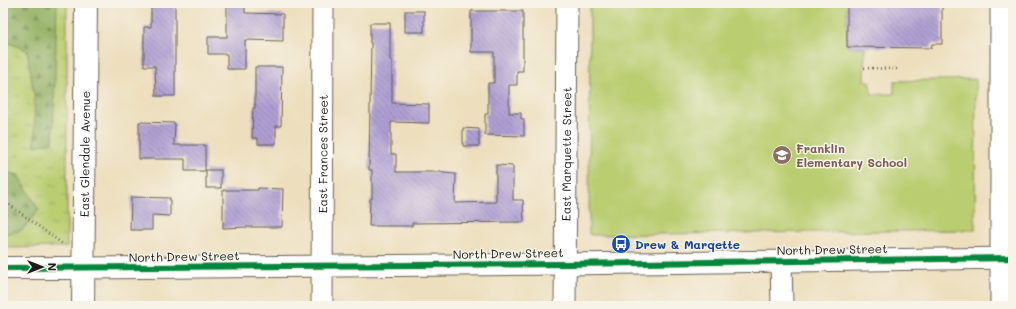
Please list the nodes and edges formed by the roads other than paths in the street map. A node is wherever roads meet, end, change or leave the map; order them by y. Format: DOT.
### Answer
graph roads {
  1 [pos="86,3"];
  2 [pos="323,3"];
  3 [pos="567,3"];
  4 [pos="1001,3"];
  5 [pos="1007,258"];
  6 [pos="781,261"];
  7 [pos="566,264"];
  8 [pos="322,266"];
  9 [pos="3,268"];
  10 [pos="84,268"];
  11 [pos="84,306"];
  12 [pos="322,306"];
  13 [pos="565,306"];
  14 [pos="782,306"];
  15 [pos="1001,306"];
  1 -- 10 [label="street, East Glendale Avenue"];
  2 -- 8 [label="street, East Frances Street"];
  3 -- 7 [label="street, East Marquette Street"];
  4 -- 5 [label="street"];
  5 -- 6 [label="street, North Drew Street"];
  5 -- 15 [label="street"];
  6 -- 7 [label="street, North Drew Street"];
  6 -- 14 [label="street"];
  7 -- 8 [label="street, North Drew Street"];
  7 -- 13 [label="street, East Marquette Street"];
  8 -- 10 [label="street, North Drew Street"];
  8 -- 12 [label="street, East Frances Street"];
  9 -- 10 [label="street, North Drew Street"];
  10 -- 11 [label="street, East Glendale Avenue"];
}
